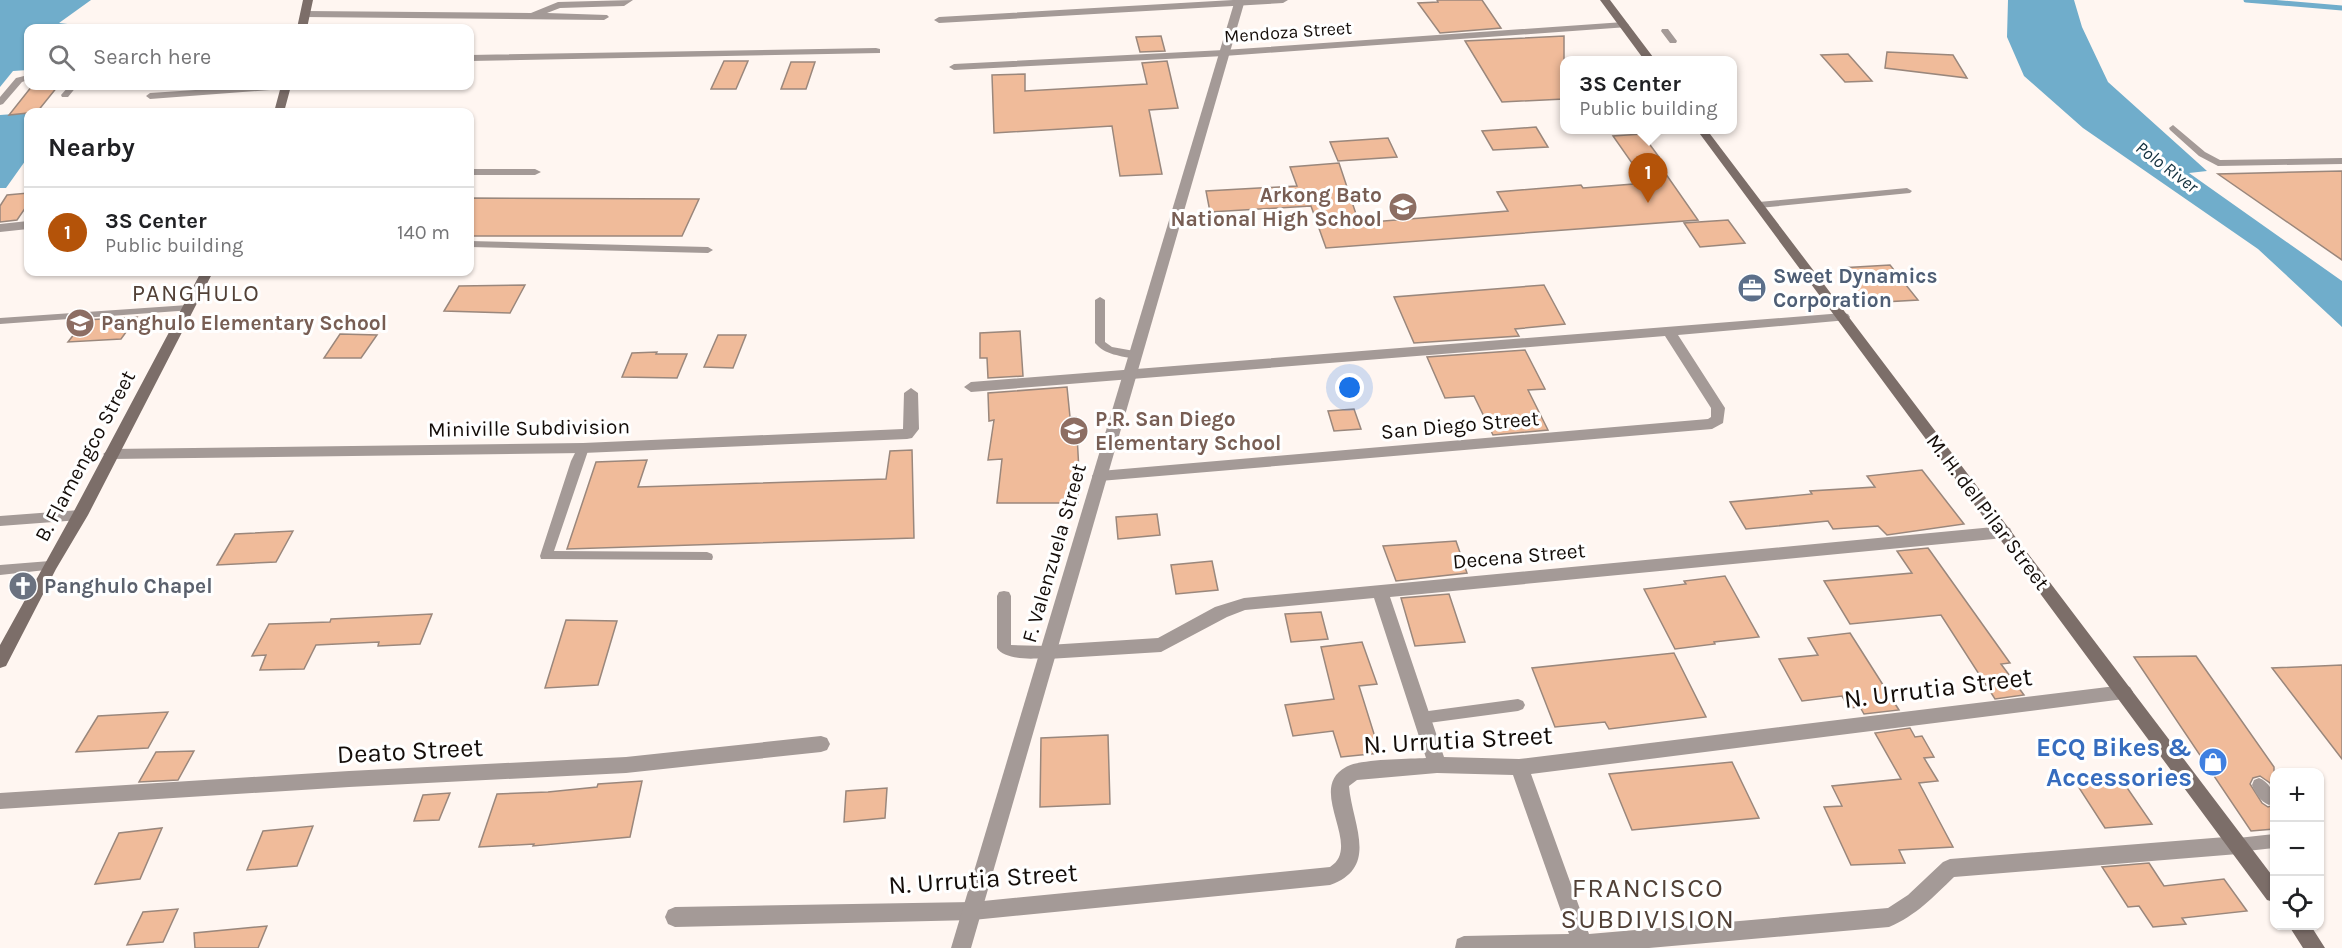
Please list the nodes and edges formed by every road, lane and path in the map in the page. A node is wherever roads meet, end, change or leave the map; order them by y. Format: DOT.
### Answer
graph roads {
  1 [pos="308,0"];
  2 [pos="628,0"];
  3 [pos="1283,0"];
  4 [pos="1605,0"];
  5 [pos="1239,1"];
  6 [pos="305,14"];
  7 [pos="532,16"];
  8 [pos="604,16"];
  9 [pos="939,20"];
  10 [pos="303,24"];
  11 [pos="1624,25"];
  12 [pos="1665,31"];
  13 [pos="1673,41"];
  14 [pos="876,51"];
  15 [pos="1224,53"];
  16 [pos="1648,56"];
  17 [pos="474,58"];
  18 [pos="954,67"];
  19 [pos="24,79"];
  20 [pos="69,90"];
  21 [pos="230,90"];
  22 [pos="283,90"];
  23 [pos="65,95"];
  24 [pos="150,96"];
  25 [pos="0,102"];
  26 [pos="280,108"];
  27 [pos="2173,128"];
  28 [pos="1706,134"];
  29 [pos="2342,161"];
  30 [pos="474,172"];
  31 [pos="535,172"];
  32 [pos="1907,191"];
  33 [pos="1759,205"];
  34 [pos="24,225"];
  35 [pos="0,228"];
  36 [pos="474,244"];
  37 [pos="708,250"];
  38 [pos="205,276"];
  39 [pos="1100,300"];
  40 [pos="188,308"];
  41 [pos="1843,317"];
  42 [pos="0,321"];
  43 [pos="1668,330"];
  44 [pos="1136,355"];
  45 [pos="1130,376"];
  46 [pos="970,387"];
  47 [pos="910,393"];
  48 [pos="583,448"];
  49 [pos="110,454"];
  50 [pos="1100,476"];
  51 [pos="81,515"];
  52 [pos="0,521"];
  53 [pos="2004,532"];
  54 [pos="707,557"];
  55 [pos="50,566"];
  56 [pos="0,570"];
  57 [pos="1380,592"];
  58 [pos="1004,596"];
  59 [pos="1048,652"];
  60 [pos="1,658"];
  61 [pos="2124,693"];
  62 [pos="1518,705"];
  63 [pos="1421,718"];
  64 [pos="821,744"];
  65 [pos="1437,765"];
  66 [pos="1519,767"];
  67 [pos="2259,784"];
  68 [pos="2269,798"];
  69 [pos="0,801"];
  70 [pos="2270,842"];
  71 [pos="2238,845"];
  72 [pos="2270,888"];
  73 [pos="973,911"];
  74 [pos="675,916"];
  75 [pos="2301,930"];
  76 [pos="1583,944"];
  77 [pos="1464,946"];
  78 [pos="961,948"];
  79 [pos="2315,948"];
  1 -- 6 [label="main road"];
  2 -- 7 [label="street"];
  3 -- 5 [label="street"];
  4 -- 11 [label="main road"];
  5 -- 9 [label="street"];
  5 -- 15 [label="street, F. Valenzuela Street"];
  6 -- 7 [label="street"];
  6 -- 10 [label="main road"];
  7 -- 8 [label="street"];
  11 -- 15 [label="street, Mendoza Street"];
  11 -- 16 [label="main road"];
  12 -- 13 [label="lane"];
  14 -- 17 [label="street"];
  15 -- 18 [label="street, Mendoza Street"];
  15 -- 44 [label="street, F. Valenzuela Street"];
  19 -- 25 [label="lane"];
  20 -- 23 [label="lane"];
  21 -- 24 [label="lane"];
  22 -- 26 [label="main road"];
  27 -- 29 [label="lane"];
  28 -- 33 [label="main road, M. H. del Pilar Street"];
  30 -- 31 [label="street"];
  32 -- 33 [label="lane"];
  33 -- 41 [label="main road, M. H. del Pilar Street"];
  34 -- 35 [label="street"];
  36 -- 37 [label="lane"];
  38 -- 40 [label="main road, B. Flamengco Street"];
  39 -- 44 [label="lane"];
  40 -- 42 [label="lane"];
  40 -- 49 [label="main road, B. Flamengco Street"];
  41 -- 43 [label="street"];
  41 -- 53 [label="main road, M. H. del Pilar Street"];
  43 -- 45 [label="street"];
  43 -- 50 [label="street, San Diego Street"];
  44 -- 45 [label="street, F. Valenzuela Street"];
  45 -- 46 [label="street"];
  45 -- 50 [label="street, F. Valenzuela Street"];
  47 -- 48 [label="street, Miniville Subdivision"];
  48 -- 49 [label="street, Miniville Subdivision"];
  48 -- 54 [label="lane"];
  49 -- 51 [label="main road, B. Flamengco Street"];
  50 -- 59 [label="street, F. Valenzuela Street"];
  51 -- 52 [label="lane"];
  51 -- 55 [label="main road, B. Flamengco Street"];
  53 -- 57 [label="street, Decena Street"];
  53 -- 61 [label="main road, M. H. del Pilar Street"];
  55 -- 56 [label="lane"];
  55 -- 60 [label="main road, B. Flamengco Street"];
  57 -- 59 [label="street, Decena Street"];
  57 -- 63 [label="street"];
  58 -- 59 [label="lane"];
  59 -- 73 [label="street, F. Valenzuela Street"];
  61 -- 66 [label="street, N. Urrutia Street"];
  61 -- 71 [label="main road, M. H. del Pilar Street"];
  62 -- 63 [label="lane"];
  63 -- 65 [label="street"];
  64 -- 69 [label="street, Deato Street"];
  65 -- 66 [label="street, N. Urrutia Street"];
  65 -- 73 [label="street, N. Urrutia Street"];
  66 -- 76 [label="street"];
  67 -- 68 [label="lane"];
  70 -- 71 [label="lane"];
  71 -- 72 [label="main road, M. H. del Pilar Street"];
  71 -- 76 [label="street"];
  73 -- 74 [label="street, N. Urrutia Street"];
  73 -- 78 [label="street, F. Valenzuela Street"];
  75 -- 79 [label="main road"];
  76 -- 77 [label="street"];
}
